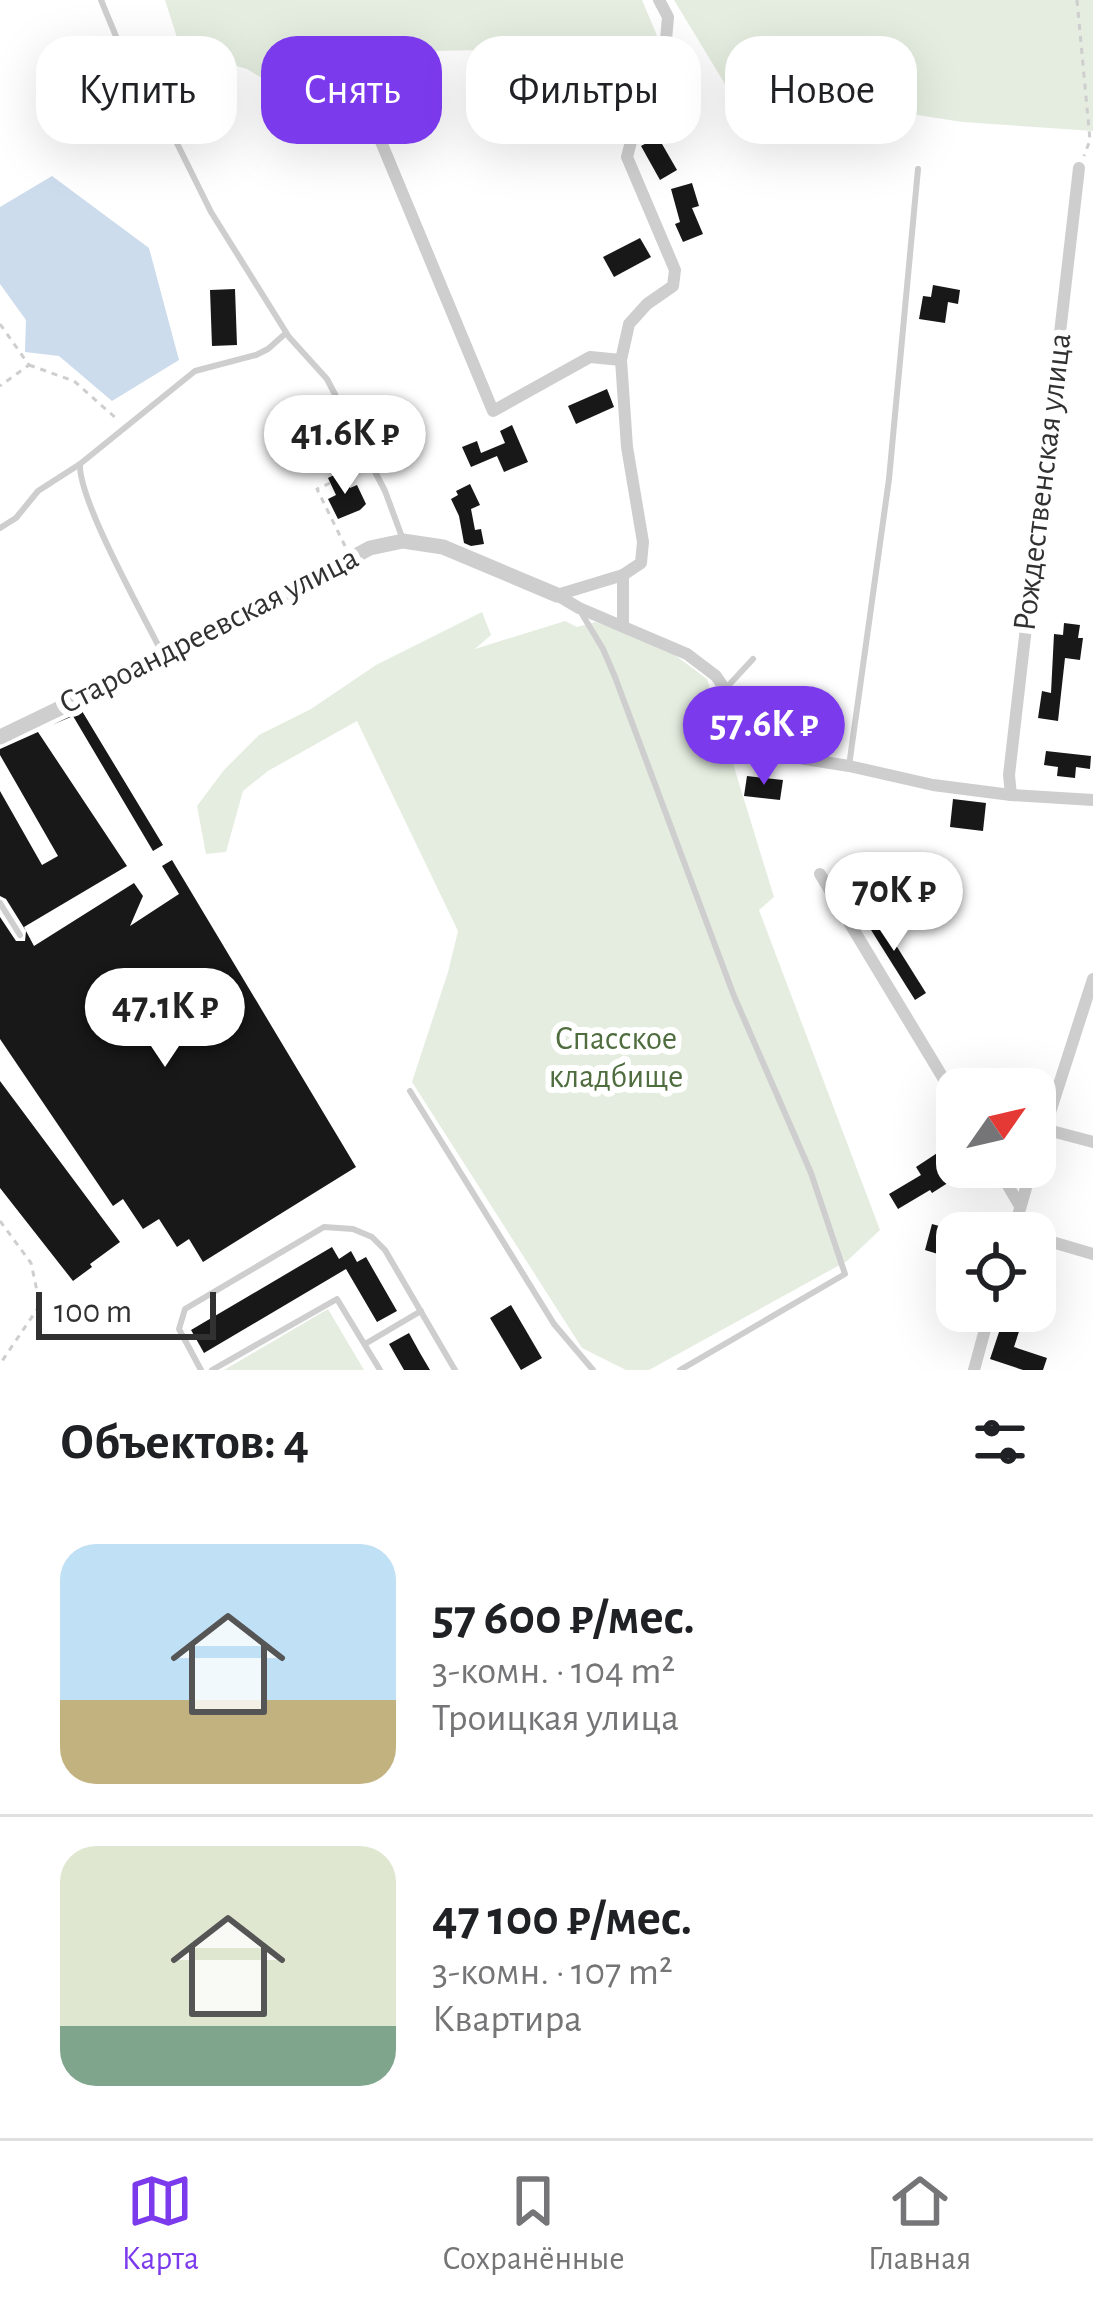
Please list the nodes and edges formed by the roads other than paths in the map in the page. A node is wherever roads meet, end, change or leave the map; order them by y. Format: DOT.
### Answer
graph roads {
  1 [pos="101,0"];
  2 [pos="659,0"];
  3 [pos="382,144"];
  4 [pos="1078,168"];
  5 [pos="918,169"];
  6 [pos="286,333"];
  7 [pos="621,360"];
  8 [pos="80,464"];
  9 [pos="0,528"];
  10 [pos="403,541"];
  11 [pos="623,575"];
  12 [pos="557,595"];
  13 [pos="579,608"];
  14 [pos="623,625"];
  15 [pos="164,658"];
  16 [pos="753,658"];
  17 [pos="724,690"];
  18 [pos="0,737"];
  19 [pos="849,766"];
  20 [pos="1011,795"];
  21 [pos="1093,800"];
  22 [pos="820,874"];
  23 [pos="0,903"];
  24 [pos="20,935"];
  25 [pos="1093,979"];
  26 [pos="937,1068"];
  27 [pos="410,1091"];
  28 [pos="1056,1092"];
  29 [pos="1056,1132"];
  30 [pos="1093,1142"];
  31 [pos="1009,1188"];
  32 [pos="1026,1188"];
  33 [pos="1020,1206"];
  34 [pos="1019,1212"];
  35 [pos="1056,1243"];
  36 [pos="1093,1254"];
  37 [pos="421,1311"];
  38 [pos="984,1332"];
  39 [pos="365,1344"];
  40 [pos="201,1370"];
  41 [pos="212,1370"];
  42 [pos="380,1370"];
  43 [pos="455,1370"];
  44 [pos="593,1370"];
  45 [pos="680,1370"];
  46 [pos="974,1370"];
  1 -- 6 [label="lane"];
  2 -- 7 [label="street"];
  3 -- 7 [label="street"];
  4 -- 20 [label="street, Рождественская улица"];
  5 -- 19 [label="lane"];
  6 -- 8 [label="lane"];
  6 -- 10 [label="lane"];
  7 -- 11 [label="street"];
  8 -- 9 [label="lane"];
  8 -- 15 [label="lane"];
  10 -- 12 [label="street, Староандреевская улица"];
  10 -- 15 [label="street, Староандреевская улица"];
  11 -- 12 [label="street"];
  11 -- 14 [label="street"];
  12 -- 13 [label="street"];
  13 -- 14 [label="street"];
  13 -- 45 [label="lane"];
  14 -- 17 [label="street"];
  15 -- 18 [label="street, Староандреевская улица"];
  16 -- 17 [label="lane"];
  17 -- 19 [label="street"];
  19 -- 20 [label="street"];
  20 -- 21 [label="street"];
  22 -- 26 [label="street"];
  23 -- 24 [label="lane"];
  25 -- 28 [label="street"];
  27 -- 44 [label="lane"];
  29 -- 30 [label="street"];
  31 -- 33 [label="street"];
  32 -- 33 [label="street"];
  33 -- 34 [label="street"];
  35 -- 36 [label="street"];
  37 -- 39 [label="lane"];
  37 -- 40 [label="lane"];
  37 -- 43 [label="lane"];
  38 -- 46 [label="street"];
  39 -- 41 [label="lane"];
  39 -- 42 [label="lane"];
}
